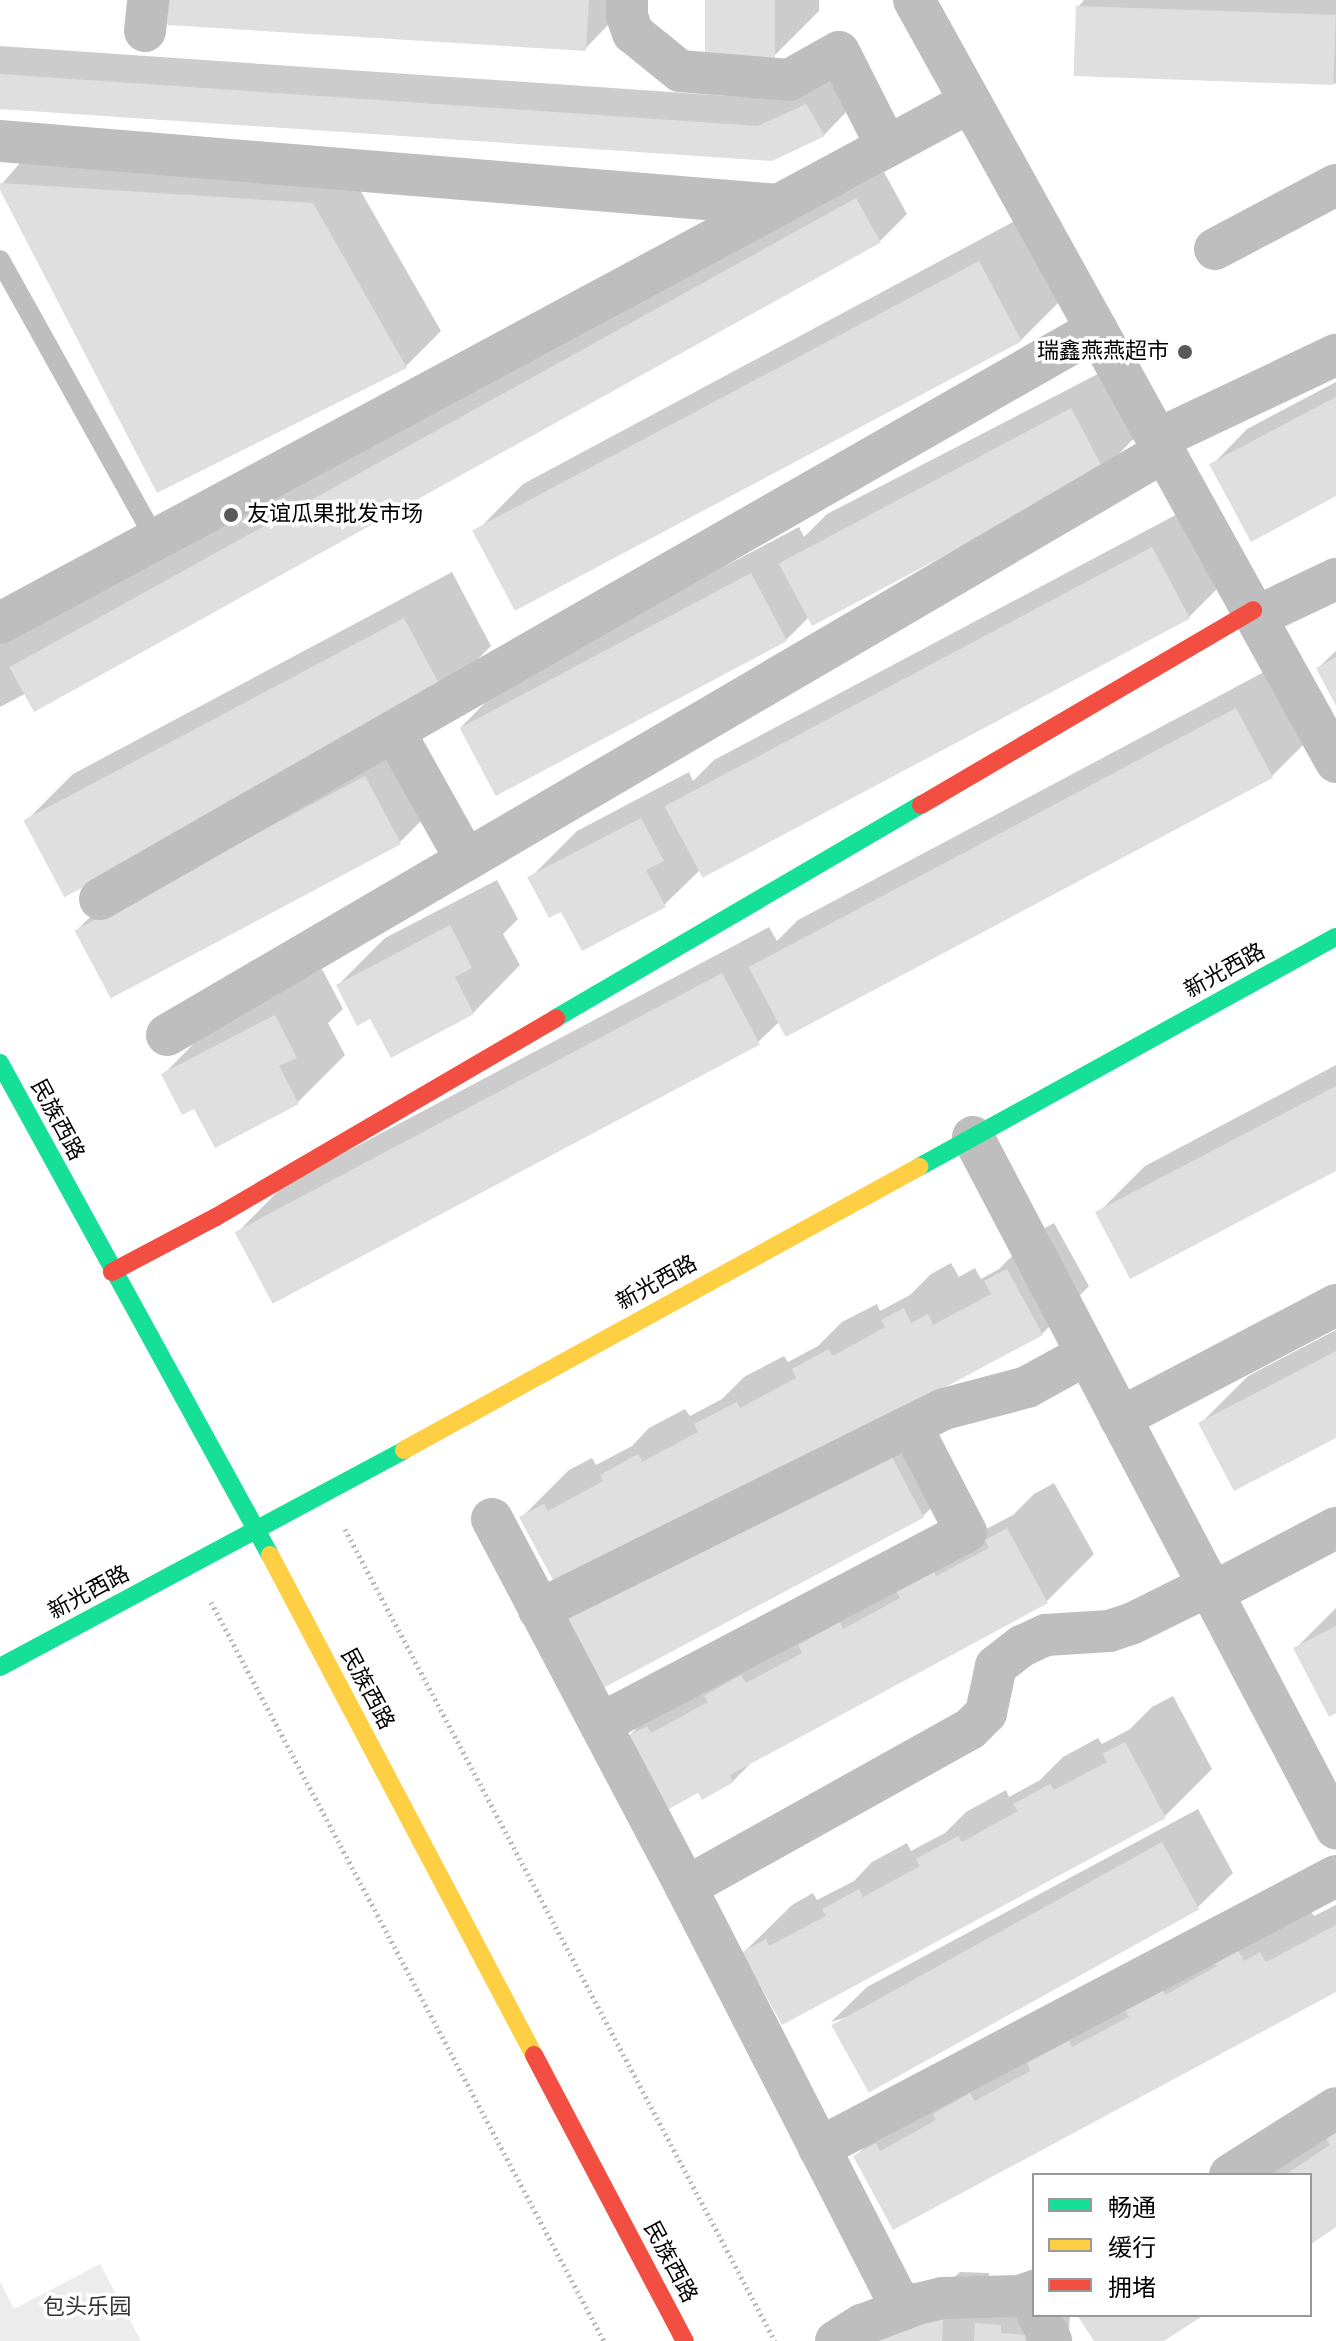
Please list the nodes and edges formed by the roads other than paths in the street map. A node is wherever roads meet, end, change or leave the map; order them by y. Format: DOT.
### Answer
graph roads {
  1 [pos="627,0"];
  2 [pos="914,0"];
  3 [pos="970,102"];
  4 [pos="0,141"];
  5 [pos="887,147"];
  6 [pos="1336,185"];
  7 [pos="778,205"];
  8 [pos="1215,249"];
  9 [pos="0,260"];
  10 [pos="1097,329"];
  11 [pos="1336,355"];
  12 [pos="1161,445"];
  13 [pos="155,538"];
  14 [pos="1336,579"];
  15 [pos="1254,613"];
  16 [pos="0,623"];
  17 [pos="394,731"];
  18 [pos="1336,762"];
  19 [pos="466,860"];
  20 [pos="100,899"];
  21 [pos="1336,937"];
  22 [pos="167,1035"];
  23 [pos="0,1063"];
  24 [pos="973,1137"];
  25 [pos="112,1272"];
  26 [pos="1336,1305"];
  27 [pos="1087,1354"];
  28 [pos="1120,1418"];
  29 [pos="911,1426"];
  30 [pos="492,1519"];
  31 [pos="1336,1528"];
  32 [pos="257,1531"];
  33 [pos="1210,1590"];
  34 [pos="539,1610"];
  35 [pos="0,1667"];
  36 [pos="600,1724"];
  37 [pos="1336,1828"];
  38 [pos="1336,1876"];
  39 [pos="686,1887"];
  40 [pos="1336,2108"];
  41 [pos="819,2148"];
  42 [pos="1233,2173"];
  43 [pos="1032,2301"];
  44 [pos="902,2310"];
  45 [pos="1041,2317"];
  46 [pos="685,2341"];
  47 [pos="836,2341"];
  48 [pos="1051,2341"];
  1 -- 5 [label="street"];
  2 -- 3 [label="street"];
  3 -- 5 [label="street"];
  3 -- 10 [label="street"];
  4 -- 7 [label="street"];
  5 -- 7 [label="street"];
  6 -- 8 [label="street"];
  7 -- 13 [label="street"];
  9 -- 13 [label="lane"];
  10 -- 12 [label="street"];
  10 -- 17 [label="street"];
  11 -- 12 [label="street"];
  12 -- 15 [label="street"];
  12 -- 19 [label="street"];
  13 -- 16 [label="street"];
  14 -- 15 [label="street"];
  15 -- 18 [label="street"];
  15 -- 25 [label="street"];
  17 -- 19 [label="street"];
  17 -- 20 [label="street"];
  19 -- 22 [label="street"];
  21 -- 24 [label="street, 新光西路"];
  23 -- 25 [label="street, 民族西路"];
  24 -- 27 [label="street"];
  24 -- 32 [label="street, 新光西路"];
  25 -- 32 [label="street, 民族西路"];
  26 -- 28 [label="street"];
  27 -- 28 [label="street"];
  27 -- 29 [label="street"];
  28 -- 33 [label="street"];
  29 -- 34 [label="street"];
  29 -- 36 [label="street"];
  30 -- 34 [label="street"];
  31 -- 33 [label="street"];
  32 -- 35 [label="street, 新光西路"];
  32 -- 46 [label="street, 民族西路"];
  33 -- 37 [label="street"];
  33 -- 39 [label="street"];
  34 -- 36 [label="street"];
  36 -- 39 [label="street"];
  38 -- 41 [label="street"];
  39 -- 41 [label="street"];
  40 -- 42 [label="street"];
  41 -- 44 [label="street"];
  43 -- 44 [label="street"];
  44 -- 47 [label="street"];
  45 -- 48 [label="street"];
}
